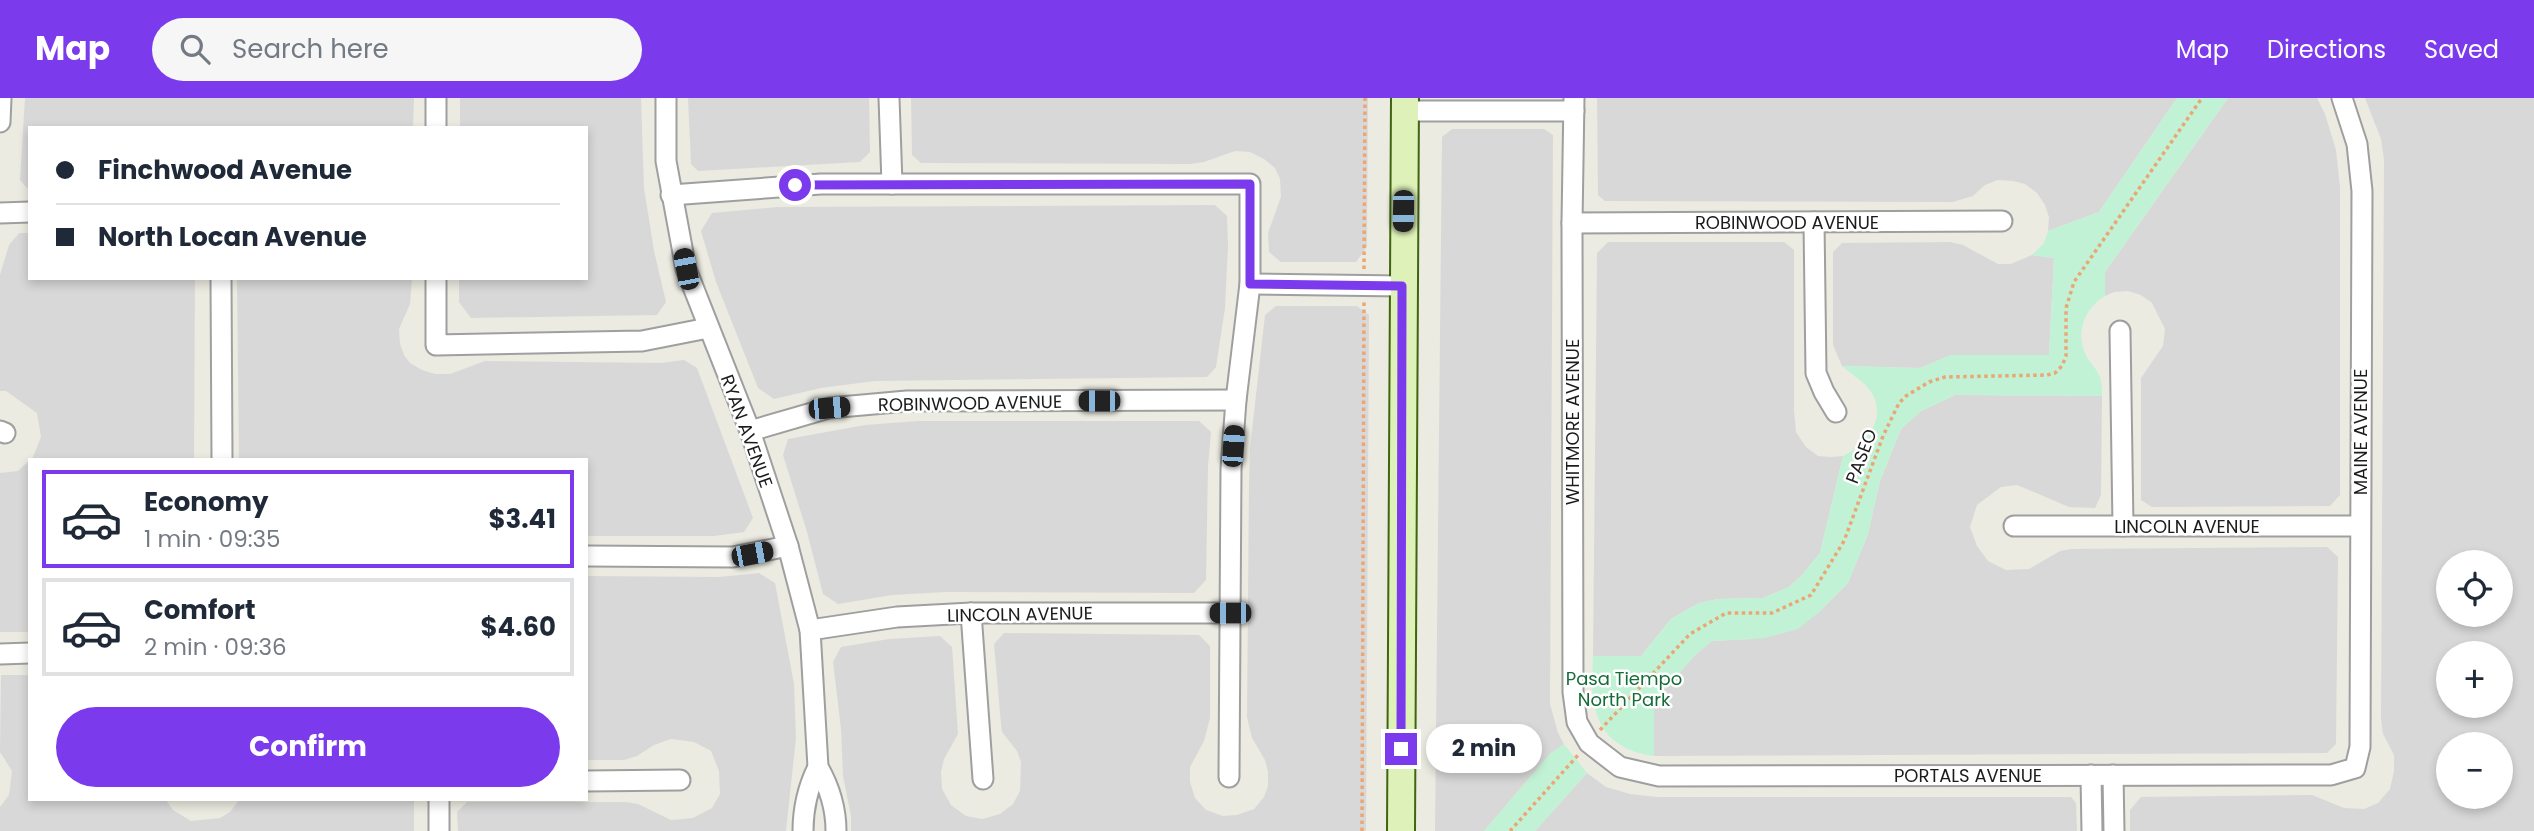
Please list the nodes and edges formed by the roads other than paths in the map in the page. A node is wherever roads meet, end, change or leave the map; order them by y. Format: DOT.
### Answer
graph roads {
  1 [pos="1,98"];
  2 [pos="436,98"];
  3 [pos="666,98"];
  4 [pos="889,98"];
  5 [pos="2342,98"];
  6 [pos="1574,104"];
  7 [pos="1405,105"];
  8 [pos="0,122"];
  9 [pos="436,126"];
  10 [pos="892,184"];
  11 [pos="671,195"];
  12 [pos="0,212"];
  13 [pos="28,212"];
  14 [pos="2002,221"];
  15 [pos="1814,222"];
  16 [pos="1572,223"];
  17 [pos="221,280"];
  18 [pos="436,280"];
  19 [pos="1250,284"];
  20 [pos="1402,286"];
  21 [pos="708,328"];
  22 [pos="2120,331"];
  23 [pos="1236,400"];
  24 [pos="1836,412"];
  25 [pos="750,431"];
  26 [pos="222,458"];
  27 [pos="2014,526"];
  28 [pos="2123,526"];
  29 [pos="2360,526"];
  30 [pos="788,546"];
  31 [pos="588,556"];
  32 [pos="971,612"];
  33 [pos="1230,613"];
  34 [pos="810,630"];
  35 [pos="28,653"];
  36 [pos="0,654"];
  37 [pos="1589,743"];
  38 [pos="818,767"];
  39 [pos="2355,768"];
  40 [pos="2091,775"];
  41 [pos="2113,775"];
  42 [pos="1229,777"];
  43 [pos="983,779"];
  44 [pos="680,780"];
  45 [pos="588,781"];
  46 [pos="439,801"];
  47 [pos="439,831"];
  48 [pos="803,831"];
  49 [pos="836,831"];
  50 [pos="1401,831"];
  51 [pos="2092,831"];
  52 [pos="2114,831"];
  1 -- 8 [label="street"];
  2 -- 9 [label="street"];
  3 -- 11 [label="street, RYAN AVENUE"];
  4 -- 10 [label="street"];
  5 -- 29 [label="street, MAINE AVENUE"];
  6 -- 7 [label="street"];
  6 -- 16 [label="street, WHITMORE AVENUE"];
  7 -- 20 [label="street"];
  10 -- 11 [label="street"];
  10 -- 19 [label="street"];
  11 -- 21 [label="street, RYAN AVENUE"];
  12 -- 13 [label="street"];
  14 -- 15 [label="street, ROBINWOOD AVENUE"];
  15 -- 16 [label="street, ROBINWOOD AVENUE"];
  15 -- 24 [label="street"];
  16 -- 37 [label="street, WHITMORE AVENUE"];
  17 -- 26 [label="street"];
  18 -- 21 [label="street"];
  19 -- 20 [label="street"];
  19 -- 23 [label="street"];
  20 -- 50 [label="street"];
  21 -- 25 [label="street, RYAN AVENUE"];
  22 -- 28 [label="street"];
  23 -- 25 [label="street, ROBINWOOD AVENUE"];
  23 -- 33 [label="street"];
  25 -- 30 [label="street, RYAN AVENUE"];
  27 -- 28 [label="street, LINCOLN AVENUE"];
  28 -- 29 [label="street, LINCOLN AVENUE"];
  29 -- 39 [label="street, MAINE AVENUE"];
  30 -- 31 [label="street"];
  30 -- 34 [label="street, RYAN AVENUE"];
  32 -- 33 [label="street, LINCOLN AVENUE"];
  32 -- 34 [label="street, LINCOLN AVENUE"];
  32 -- 43 [label="street"];
  33 -- 42 [label="street"];
  34 -- 38 [label="street, RYAN AVENUE"];
  35 -- 36 [label="street"];
  37 -- 40 [label="street, PORTALS AVENUE"];
  38 -- 48 [label="street, RYAN AVENUE"];
  38 -- 49 [label="street, RYAN AVENUE"];
  39 -- 41 [label="street, PORTALS AVENUE"];
  40 -- 41 [label="street, PORTALS AVENUE"];
  40 -- 51 [label="street"];
  41 -- 52 [label="street"];
  44 -- 45 [label="street"];
  46 -- 47 [label="street"];
}
